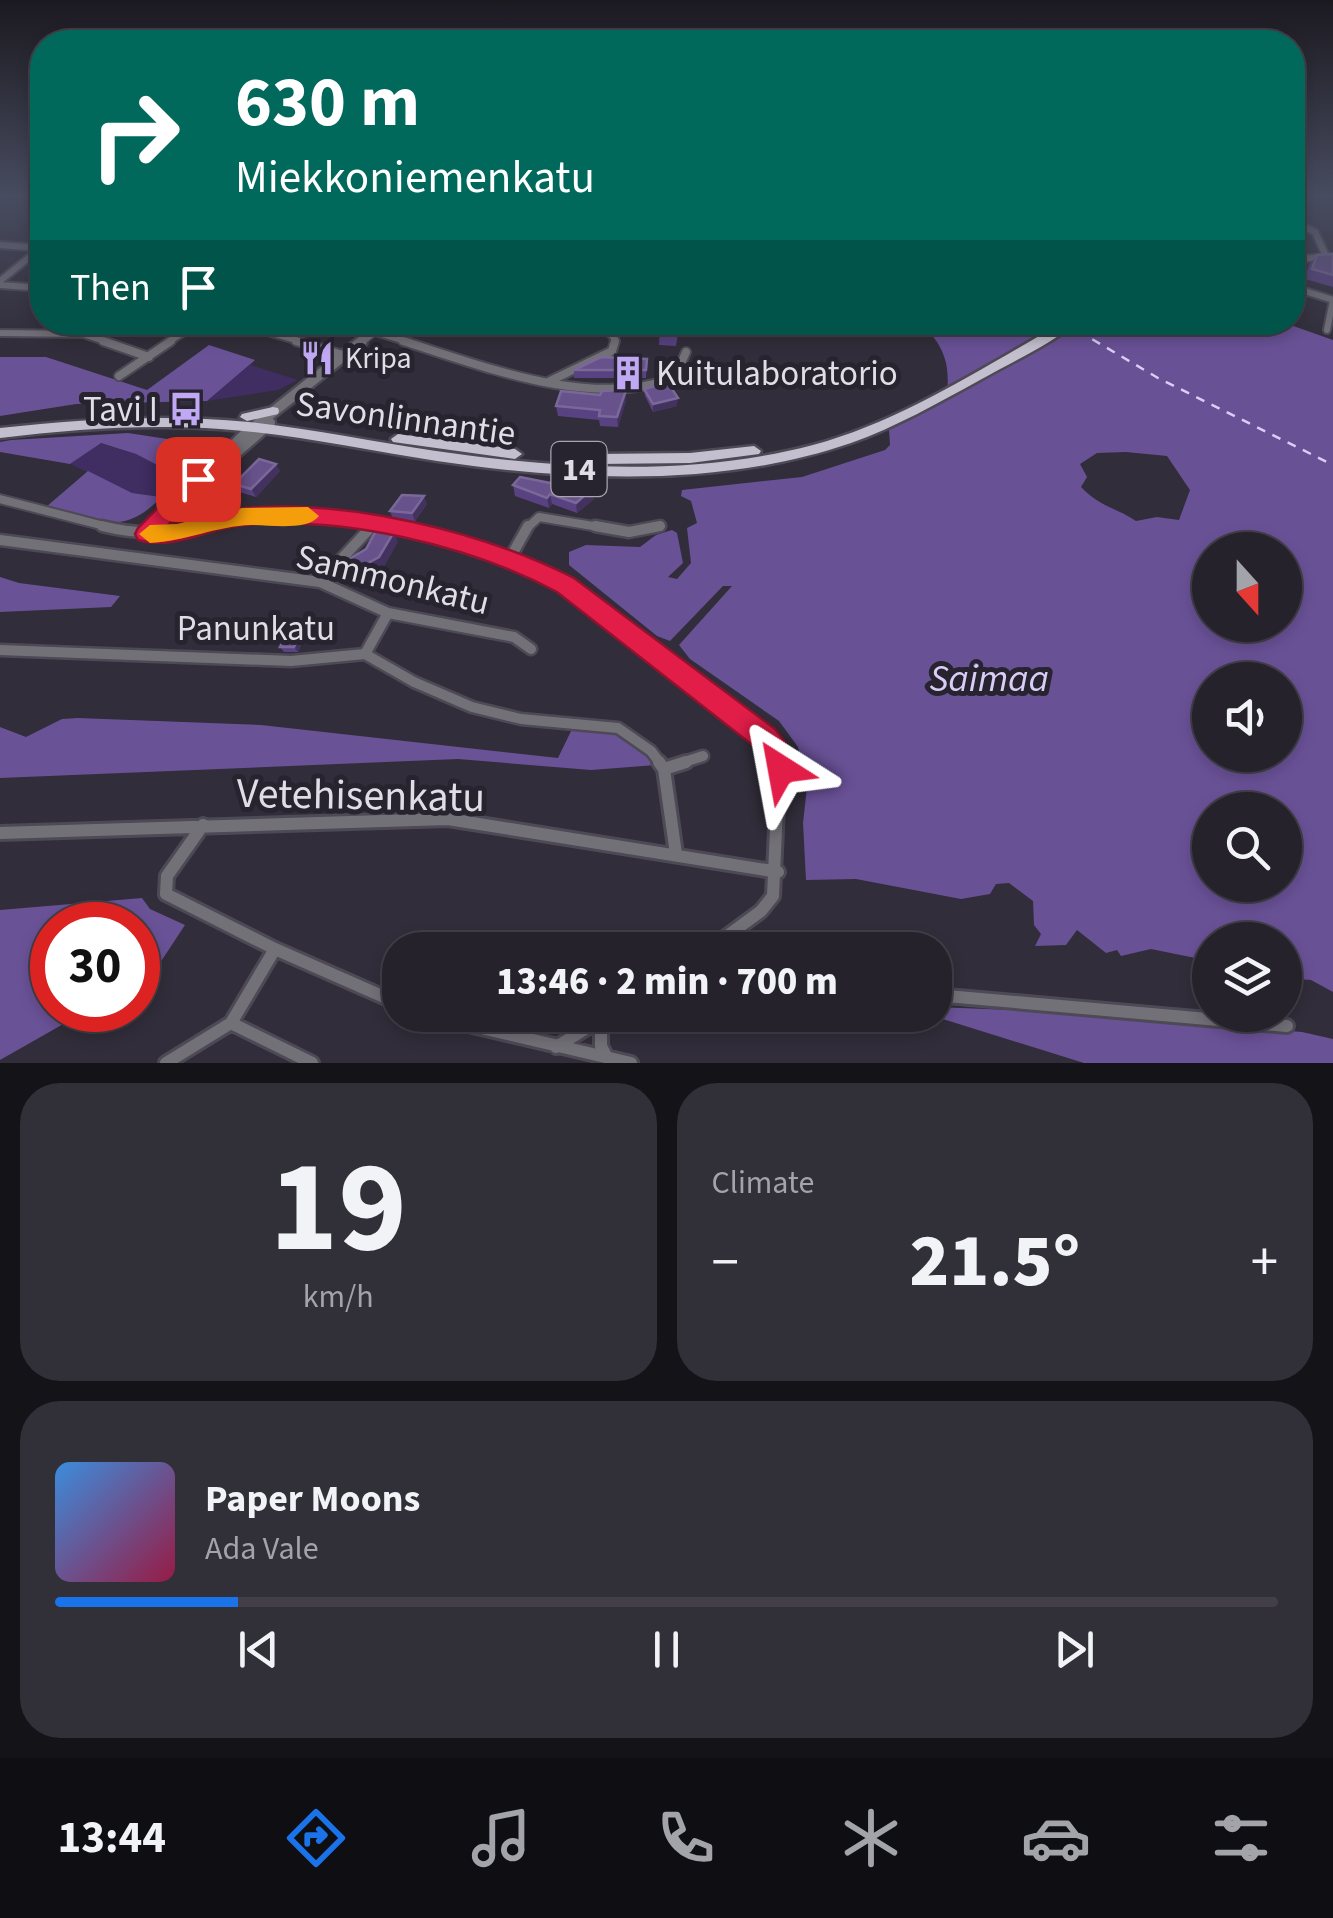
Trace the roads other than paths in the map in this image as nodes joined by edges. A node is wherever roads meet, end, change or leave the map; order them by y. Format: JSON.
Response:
{"nodes":[{"id":1,"x":1330,"y":256,"type":"edge"},
{"id":2,"x":1305,"y":257,"type":"edge"},
{"id":3,"x":30,"y":258,"type":"edge"},
{"id":4,"x":0,"y":283,"type":"edge"},
{"id":5,"x":30,"y":287,"type":"edge"},
{"id":6,"x":1305,"y":291,"type":"edge"},
{"id":7,"x":1332,"y":300,"type":"edge"},
{"id":8,"x":1326,"y":330,"type":"dead end"},
{"id":9,"x":0,"y":332,"type":"edge"},
{"id":10,"x":30,"y":333,"type":"edge"},
{"id":11,"x":85,"y":335,"type":"edge"},
{"id":12,"x":180,"y":335,"type":"edge"},
{"id":13,"x":277,"y":335,"type":"edge"},
{"id":14,"x":370,"y":335,"type":"edge"},
{"id":15,"x":384,"y":335,"type":"edge"},
{"id":16,"x":612,"y":335,"type":"edge"},
{"id":17,"x":1031,"y":335,"type":"edge"},
{"id":18,"x":1048,"y":335,"type":"edge"},
{"id":19,"x":686,"y":352,"type":"dead end"},
{"id":20,"x":148,"y":356,"type":"junction"},
{"id":21,"x":346,"y":356,"type":"junction"},
{"id":22,"x":119,"y":376,"type":"dead end"},
{"id":23,"x":548,"y":382,"type":"junction"},
{"id":24,"x":268,"y":423,"type":"junction"},
{"id":25,"x":0,"y":424,"type":"edge"},
{"id":26,"x":872,"y":424,"type":"junction"},
{"id":27,"x":0,"y":432,"type":"edge"},
{"id":28,"x":0,"y":499,"type":"edge"},
{"id":29,"x":374,"y":524,"type":"junction"},
{"id":30,"x":660,"y":526,"type":"dead end"},
{"id":31,"x":146,"y":534,"type":"junction"},
{"id":32,"x":0,"y":540,"type":"edge"},
{"id":33,"x":509,"y":560,"type":"junction"},
{"id":34,"x":320,"y":582,"type":"junction"},
{"id":35,"x":388,"y":613,"type":"junction"},
{"id":36,"x":531,"y":649,"type":"dead end"},
{"id":37,"x":0,"y":650,"type":"edge"},
{"id":38,"x":364,"y":654,"type":"junction"},
{"id":39,"x":618,"y":728,"type":"joint"},
{"id":40,"x":703,"y":756,"type":"dead end"},
{"id":41,"x":664,"y":770,"type":"junction"},
{"id":42,"x":203,"y":824,"type":"junction"},
{"id":43,"x":0,"y":833,"type":"edge"},
{"id":44,"x":676,"y":854,"type":"junction"},
{"id":45,"x":778,"y":872,"type":"junction"},
{"id":46,"x":740,"y":932,"type":"edge"},
{"id":47,"x":274,"y":949,"type":"junction"},
{"id":48,"x":382,"y":996,"type":"edge"},
{"id":49,"x":952,"y":996,"type":"edge"},
{"id":50,"x":1192,"y":1018,"type":"edge"},
{"id":51,"x":231,"y":1023,"type":"junction"},
{"id":52,"x":493,"y":1032,"type":"edge"},
{"id":53,"x":581,"y":1032,"type":"edge"},
{"id":54,"x":602,"y":1032,"type":"edge"},
{"id":55,"x":556,"y":1048,"type":"junction"},
{"id":56,"x":607,"y":1058,"type":"junction"},
{"id":57,"x":166,"y":1063,"type":"edge"},
{"id":58,"x":312,"y":1063,"type":"edge"},
{"id":59,"x":631,"y":1063,"type":"edge"}],
"edges":[{"from":1,"to":2,"type":"street"},
{"from":3,"to":4,"type":"street"},
{"from":4,"to":5,"type":"street"},
{"from":6,"to":7,"type":"street"},
{"from":7,"to":8,"type":"street"},
{"from":9,"to":10,"type":"street"},
{"from":11,"to":20,"type":"street"},
{"from":12,"to":20,"type":"street"},
{"from":13,"to":21,"type":"street"},
{"from":14,"to":21,"type":"street"},
{"from":15,"to":23,"type":"street"},
{"from":16,"to":23,"type":"street"},
{"from":17,"to":26,"type":"highway","name":"Savonlinnantie","number":"14"},
{"from":18,"to":26,"type":"highway","name":"Savonlinnantie","number":"14"},
{"from":19,"to":23,"type":"street"},
{"from":20,"to":22,"type":"street"},
{"from":21,"to":24,"type":"street"},
{"from":24,"to":25,"type":"highway","name":"Savonlinnantie","number":"14"},
{"from":24,"to":26,"type":"highway","name":"Savonlinnantie","number":"14"},
{"from":24,"to":27,"type":"highway","name":"Savonlinnantie","number":"14"},
{"from":24,"to":31,"type":"street"},
{"from":28,"to":31,"type":"street"},
{"from":29,"to":31,"type":"street"},
{"from":29,"to":33,"type":"street"},
{"from":29,"to":34,"type":"street"},
{"from":30,"to":33,"type":"street"},
{"from":32,"to":34,"type":"street","name":"Sammonkatu"},
{"from":33,"to":45,"type":"street"},
{"from":34,"to":35,"type":"street","name":"Sammonkatu"},
{"from":35,"to":36,"type":"street","name":"Sammonkatu"},
{"from":35,"to":38,"type":"street"},
{"from":37,"to":38,"type":"street","name":"Panunkatu"},
{"from":38,"to":39,"type":"street","name":"Panunkatu"},
{"from":39,"to":41,"type":"street"},
{"from":40,"to":41,"type":"street"},
{"from":41,"to":44,"type":"street"},
{"from":42,"to":43,"type":"street","name":"Vetehisenkatu"},
{"from":42,"to":44,"type":"street","name":"Vetehisenkatu"},
{"from":42,"to":47,"type":"street"},
{"from":44,"to":45,"type":"street","name":"Vetehisenkatu"},
{"from":45,"to":46,"type":"street"},
{"from":47,"to":48,"type":"street"},
{"from":47,"to":51,"type":"street"},
{"from":49,"to":50,"type":"street"},
{"from":51,"to":57,"type":"street"},
{"from":51,"to":58,"type":"street"},
{"from":52,"to":55,"type":"street"},
{"from":53,"to":55,"type":"street"},
{"from":54,"to":56,"type":"street"},
{"from":55,"to":56,"type":"street"},
{"from":56,"to":59,"type":"street"}]}
